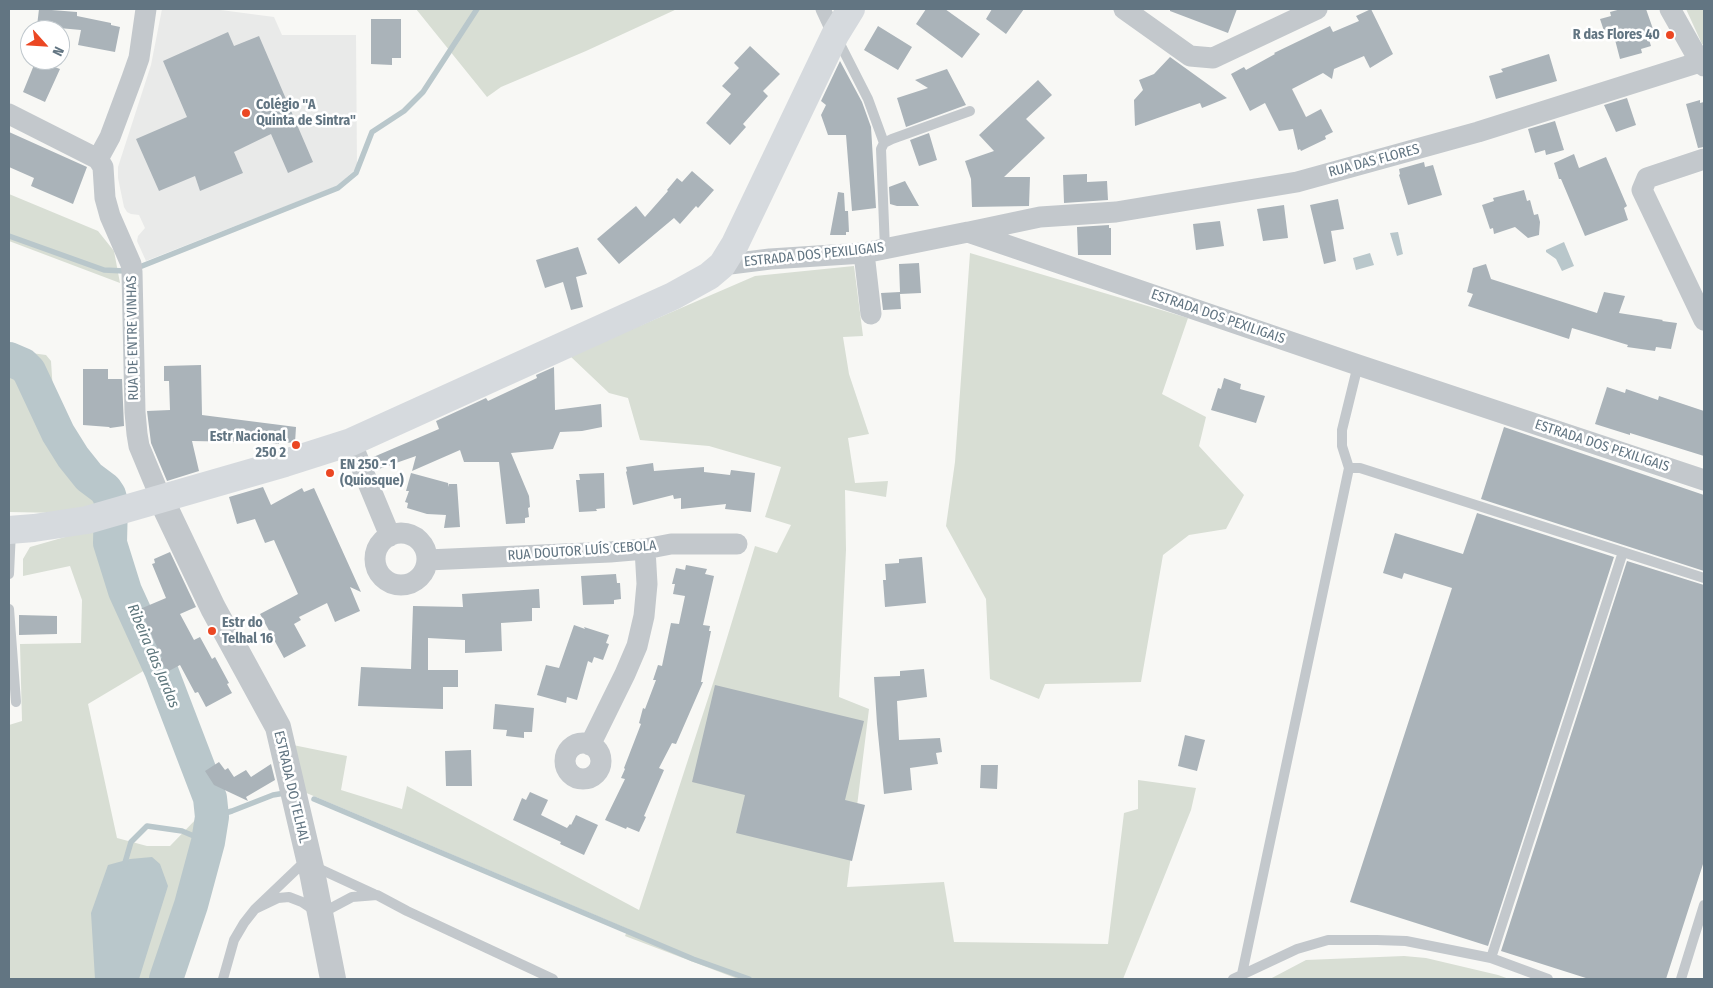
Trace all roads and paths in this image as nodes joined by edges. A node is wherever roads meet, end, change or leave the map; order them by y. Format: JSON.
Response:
{"nodes":[{"id":1,"x":146,"y":9,"type":"edge"},
{"id":2,"x":823,"y":9,"type":"edge"},
{"id":3,"x":851,"y":9,"type":"edge"},
{"id":4,"x":1124,"y":9,"type":"edge"},
{"id":5,"x":1317,"y":9,"type":"edge"},
{"id":6,"x":1670,"y":9,"type":"edge"},
{"id":7,"x":835,"y":35,"type":"junction"},
{"id":8,"x":1702,"y":64,"type":"edge"},
{"id":9,"x":970,"y":111,"type":"dead end"},
{"id":10,"x":9,"y":114,"type":"edge"},
{"id":11,"x":884,"y":143,"type":"junction"},
{"id":12,"x":98,"y":159,"type":"junction"},
{"id":13,"x":1704,"y":159,"type":"edge"},
{"id":14,"x":968,"y":232,"type":"junction"},
{"id":15,"x":885,"y":248,"type":"junction"},
{"id":16,"x":864,"y":253,"type":"junction"},
{"id":17,"x":722,"y":265,"type":"junction"},
{"id":18,"x":871,"y":314,"type":"dead end"},
{"id":19,"x":1704,"y":320,"type":"edge"},
{"id":20,"x":1358,"y":365,"type":"junction"},
{"id":21,"x":351,"y":442,"type":"junction"},
{"id":22,"x":1349,"y":468,"type":"junction"},
{"id":23,"x":1704,"y":480,"type":"edge"},
{"id":24,"x":150,"y":502,"type":"junction"},
{"id":25,"x":10,"y":530,"type":"edge"},
{"id":26,"x":390,"y":536,"type":"junction"},
{"id":27,"x":736,"y":544,"type":"dead end"},
{"id":28,"x":645,"y":549,"type":"junction"},
{"id":29,"x":1623,"y":552,"type":"junction"},
{"id":30,"x":427,"y":560,"type":"junction"},
{"id":31,"x":9,"y":574,"type":"edge"},
{"id":32,"x":1704,"y":578,"type":"edge"},
{"id":33,"x":9,"y":610,"type":"edge"},
{"id":34,"x":16,"y":702,"type":"dead end"},
{"id":35,"x":590,"y":745,"type":"dead end"},
{"id":36,"x":309,"y":864,"type":"junction"},
{"id":37,"x":377,"y":895,"type":"junction"},
{"id":38,"x":1704,"y":905,"type":"edge"},
{"id":39,"x":255,"y":909,"type":"junction"},
{"id":40,"x":320,"y":914,"type":"junction"},
{"id":41,"x":1491,"y":958,"type":"junction"},
{"id":42,"x":1238,"y":977,"type":"edge"},
{"id":43,"x":223,"y":979,"type":"edge"},
{"id":44,"x":333,"y":979,"type":"edge"},
{"id":45,"x":553,"y":979,"type":"edge"},
{"id":46,"x":1548,"y":979,"type":"edge"},
{"id":47,"x":1681,"y":979,"type":"edge"}],
"edges":[{"from":1,"to":12,"type":"street"},
{"from":2,"to":7,"type":"street"},
{"from":3,"to":7,"type":"main road"},
{"from":4,"to":5,"type":"street"},
{"from":6,"to":8,"type":"street"},
{"from":7,"to":11,"type":"lane"},
{"from":7,"to":17,"type":"main road"},
{"from":8,"to":14,"type":"street","name":"RUA DAS FLORES"},
{"from":9,"to":11,"type":"lane"},
{"from":10,"to":12,"type":"street"},
{"from":11,"to":15,"type":"lane"},
{"from":12,"to":24,"type":"street","name":"RUA DE ENTRE VINHAS"},
{"from":13,"to":19,"type":"street"},
{"from":14,"to":15,"type":"street","name":"ESTRADA DOS PEXILIGAIS"},
{"from":14,"to":20,"type":"street","name":"ESTRADA DOS PEXILIGAIS"},
{"from":15,"to":16,"type":"street","name":"ESTRADA DOS PEXILIGAIS"},
{"from":16,"to":17,"type":"street","name":"ESTRADA DOS PEXILIGAIS"},
{"from":16,"to":18,"type":"street"},
{"from":17,"to":21,"type":"main road"},
{"from":20,"to":22,"type":"lane"},
{"from":20,"to":23,"type":"street","name":"ESTRADA DOS PEXILIGAIS"},
{"from":21,"to":24,"type":"main road"},
{"from":21,"to":26,"type":"street"},
{"from":22,"to":29,"type":"lane"},
{"from":22,"to":42,"type":"lane"},
{"from":24,"to":25,"type":"main road"},
{"from":24,"to":36,"type":"street","name":"ESTRADA DO TELHAL"},
{"from":25,"to":31,"type":"lane"},
{"from":26,"to":30,"type":"street"},
{"from":26,"to":30,"type":"street"},
{"from":27,"to":28,"type":"street","name":"RUA DOUTOR LUÍS CEBOLA"},
{"from":28,"to":30,"type":"street","name":"RUA DOUTOR LUÍS CEBOLA"},
{"from":28,"to":35,"type":"street"},
{"from":29,"to":32,"type":"lane"},
{"from":29,"to":41,"type":"lane"},
{"from":33,"to":34,"type":"lane"},
{"from":36,"to":37,"type":"lane"},
{"from":36,"to":39,"type":"lane"},
{"from":36,"to":40,"type":"street","name":"ESTRADA DO TELHAL"},
{"from":37,"to":40,"type":"lane"},
{"from":37,"to":45,"type":"lane"},
{"from":38,"to":47,"type":"lane"},
{"from":39,"to":40,"type":"lane"},
{"from":39,"to":43,"type":"lane"},
{"from":40,"to":44,"type":"street","name":"ESTRADA DO TELHAL"},
{"from":41,"to":42,"type":"lane"},
{"from":41,"to":46,"type":"lane"}]}
